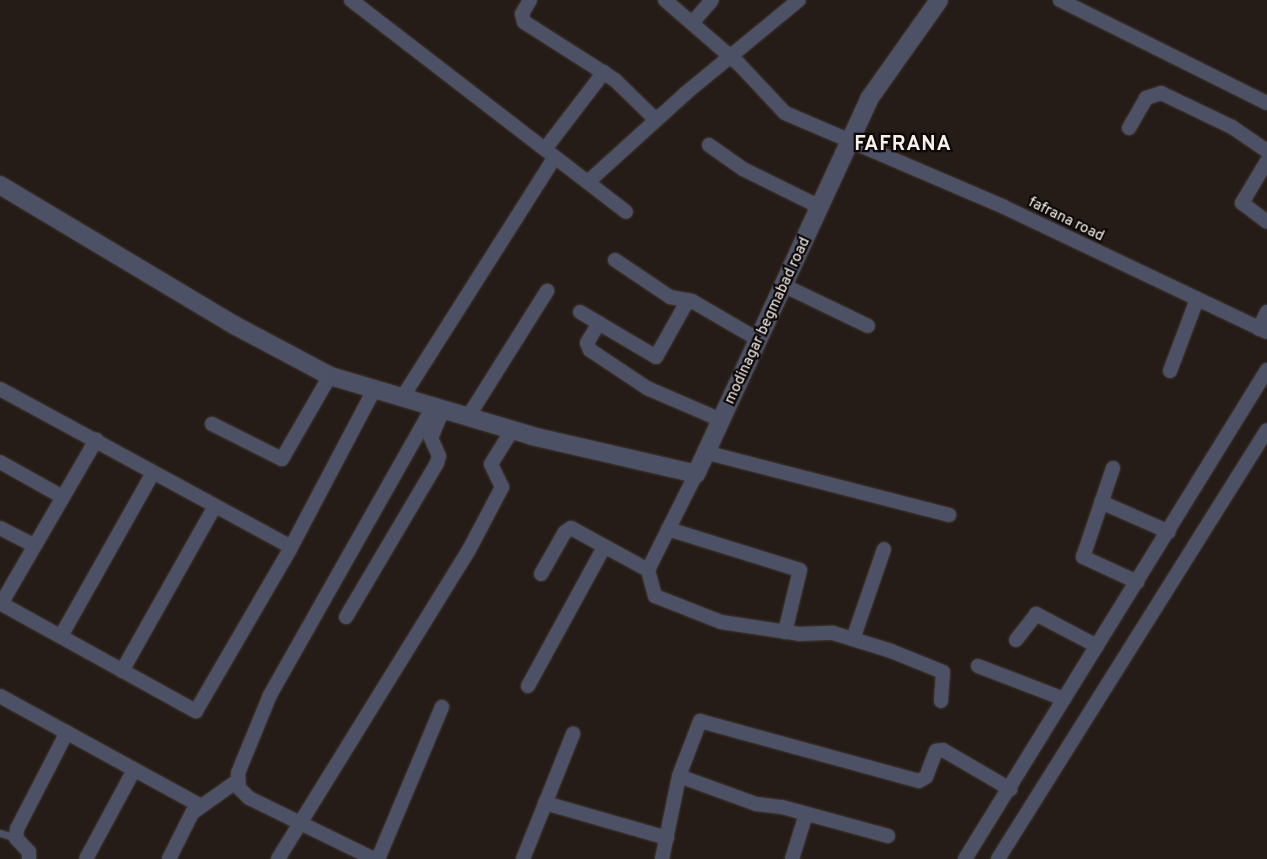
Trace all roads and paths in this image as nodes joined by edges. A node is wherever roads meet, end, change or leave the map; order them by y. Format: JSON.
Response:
{"nodes":[{"id":1,"x":351,"y":0,"type":"edge"},
{"id":2,"x":530,"y":0,"type":"edge"},
{"id":3,"x":665,"y":0,"type":"edge"},
{"id":4,"x":712,"y":0,"type":"edge"},
{"id":5,"x":799,"y":0,"type":"edge"},
{"id":6,"x":939,"y":0,"type":"edge"},
{"id":7,"x":1060,"y":0,"type":"edge"},
{"id":8,"x":692,"y":23,"type":"junction"},
{"id":9,"x":730,"y":55,"type":"junction"},
{"id":10,"x":604,"y":72,"type":"junction"},
{"id":11,"x":1267,"y":103,"type":"edge"},
{"id":12,"x":656,"y":120,"type":"junction"},
{"id":13,"x":1129,"y":128,"type":"dead end"},
{"id":14,"x":850,"y":139,"type":"junction"},
{"id":15,"x":709,"y":145,"type":"dead end"},
{"id":16,"x":1267,"y":150,"type":"edge"},
{"id":17,"x":550,"y":153,"type":"junction"},
{"id":18,"x":1267,"y":161,"type":"edge"},
{"id":19,"x":589,"y":181,"type":"junction"},
{"id":20,"x":0,"y":185,"type":"edge"},
{"id":21,"x":820,"y":207,"type":"junction"},
{"id":22,"x":626,"y":212,"type":"dead end"},
{"id":23,"x":1267,"y":222,"type":"edge"},
{"id":24,"x":615,"y":260,"type":"dead end"},
{"id":25,"x":785,"y":286,"type":"junction"},
{"id":26,"x":547,"y":291,"type":"dead end"},
{"id":27,"x":1197,"y":299,"type":"junction"},
{"id":28,"x":688,"y":300,"type":"junction"},
{"id":29,"x":580,"y":312,"type":"dead end"},
{"id":30,"x":1267,"y":312,"type":"edge"},
{"id":31,"x":599,"y":323,"type":"junction"},
{"id":32,"x":868,"y":326,"type":"dead end"},
{"id":33,"x":1263,"y":330,"type":"edge"},
{"id":34,"x":759,"y":340,"type":"junction"},
{"id":35,"x":1267,"y":370,"type":"edge"},
{"id":36,"x":1170,"y":371,"type":"dead end"},
{"id":37,"x":330,"y":376,"type":"junction"},
{"id":38,"x":0,"y":390,"type":"edge"},
{"id":39,"x":374,"y":390,"type":"junction"},
{"id":40,"x":402,"y":398,"type":"junction"},
{"id":41,"x":438,"y":409,"type":"junction"},
{"id":42,"x":468,"y":417,"type":"junction"},
{"id":43,"x":721,"y":420,"type":"junction"},
{"id":44,"x":212,"y":424,"type":"dead end"},
{"id":45,"x":506,"y":428,"type":"junction"},
{"id":46,"x":1267,"y":430,"type":"edge"},
{"id":47,"x":96,"y":440,"type":"junction"},
{"id":48,"x":708,"y":454,"type":"junction"},
{"id":49,"x":0,"y":462,"type":"edge"},
{"id":50,"x":1113,"y":468,"type":"dead end"},
{"id":51,"x":153,"y":472,"type":"junction"},
{"id":52,"x":696,"y":474,"type":"junction"},
{"id":53,"x":63,"y":497,"type":"junction"},
{"id":54,"x":1101,"y":502,"type":"junction"},
{"id":55,"x":215,"y":506,"type":"junction"},
{"id":56,"x":949,"y":515,"type":"dead end"},
{"id":57,"x":0,"y":528,"type":"edge"},
{"id":58,"x":668,"y":529,"type":"junction"},
{"id":59,"x":1169,"y":532,"type":"junction"},
{"id":60,"x":35,"y":546,"type":"junction"},
{"id":61,"x":291,"y":547,"type":"junction"},
{"id":62,"x":604,"y":547,"type":"junction"},
{"id":63,"x":884,"y":549,"type":"dead end"},
{"id":64,"x":648,"y":570,"type":"junction"},
{"id":65,"x":541,"y":574,"type":"dead end"},
{"id":66,"x":1138,"y":582,"type":"junction"},
{"id":67,"x":1,"y":604,"type":"edge"},
{"id":68,"x":346,"y":617,"type":"dead end"},
{"id":69,"x":785,"y":632,"type":"junction"},
{"id":70,"x":61,"y":636,"type":"junction"},
{"id":71,"x":853,"y":638,"type":"junction"},
{"id":72,"x":1016,"y":640,"type":"dead end"},
{"id":73,"x":1097,"y":646,"type":"junction"},
{"id":74,"x":978,"y":666,"type":"dead end"},
{"id":75,"x":122,"y":671,"type":"junction"},
{"id":76,"x":528,"y":686,"type":"dead end"},
{"id":77,"x":0,"y":696,"type":"edge"},
{"id":78,"x":1064,"y":699,"type":"junction"},
{"id":79,"x":941,"y":701,"type":"dead end"},
{"id":80,"x":442,"y":707,"type":"dead end"},
{"id":81,"x":67,"y":732,"type":"junction"},
{"id":82,"x":573,"y":734,"type":"dead end"},
{"id":83,"x":134,"y":770,"type":"junction"},
{"id":84,"x":679,"y":776,"type":"junction"},
{"id":85,"x":237,"y":781,"type":"junction"},
{"id":86,"x":1010,"y":789,"type":"junction"},
{"id":87,"x":545,"y":803,"type":"junction"},
{"id":88,"x":199,"y":805,"type":"junction"},
{"id":89,"x":806,"y":814,"type":"junction"},
{"id":90,"x":298,"y":824,"type":"junction"},
{"id":91,"x":0,"y":833,"type":"edge"},
{"id":92,"x":888,"y":836,"type":"dead end"},
{"id":93,"x":16,"y":838,"type":"junction"},
{"id":94,"x":667,"y":838,"type":"junction"},
{"id":95,"x":30,"y":859,"type":"edge"},
{"id":96,"x":86,"y":859,"type":"edge"},
{"id":97,"x":169,"y":859,"type":"edge"},
{"id":98,"x":278,"y":859,"type":"edge"},
{"id":99,"x":374,"y":859,"type":"edge"},
{"id":100,"x":378,"y":859,"type":"edge"},
{"id":101,"x":523,"y":859,"type":"edge"},
{"id":102,"x":662,"y":859,"type":"edge"},
{"id":103,"x":792,"y":859,"type":"edge"},
{"id":104,"x":965,"y":859,"type":"edge"},
{"id":105,"x":998,"y":859,"type":"edge"}],
"edges":[{"from":1,"to":17,"type":"street"},
{"from":2,"to":10,"type":"street"},
{"from":3,"to":8,"type":"street","name":"fafrana road"},
{"from":4,"to":8,"type":"street"},
{"from":5,"to":9,"type":"street"},
{"from":6,"to":14,"type":"street","name":"modinagar begmabad road"},
{"from":7,"to":11,"type":"street"},
{"from":8,"to":9,"type":"street","name":"fafrana road"},
{"from":9,"to":12,"type":"street"},
{"from":9,"to":14,"type":"street","name":"fafrana road"},
{"from":10,"to":12,"type":"street"},
{"from":10,"to":17,"type":"street"},
{"from":12,"to":19,"type":"street"},
{"from":13,"to":16,"type":"street"},
{"from":14,"to":21,"type":"street","name":"modinagar begmabad road"},
{"from":14,"to":27,"type":"street","name":"fafrana road"},
{"from":15,"to":21,"type":"street"},
{"from":17,"to":19,"type":"street"},
{"from":17,"to":40,"type":"street"},
{"from":18,"to":23,"type":"street"},
{"from":19,"to":22,"type":"street"},
{"from":20,"to":37,"type":"street"},
{"from":21,"to":25,"type":"street","name":"modinagar begmabad road"},
{"from":24,"to":28,"type":"street"},
{"from":25,"to":32,"type":"street"},
{"from":25,"to":34,"type":"street","name":"modinagar begmabad road"},
{"from":26,"to":42,"type":"street"},
{"from":27,"to":33,"type":"street","name":"fafrana road"},
{"from":27,"to":36,"type":"street"},
{"from":28,"to":31,"type":"street"},
{"from":28,"to":34,"type":"street"},
{"from":29,"to":31,"type":"street"},
{"from":30,"to":33,"type":"street"},
{"from":31,"to":43,"type":"street"},
{"from":34,"to":43,"type":"street","name":"modinagar begmabad road"},
{"from":35,"to":59,"type":"street"},
{"from":37,"to":39,"type":"street"},
{"from":37,"to":44,"type":"street"},
{"from":38,"to":47,"type":"street"},
{"from":39,"to":40,"type":"street"},
{"from":39,"to":61,"type":"street"},
{"from":40,"to":41,"type":"street"},
{"from":41,"to":42,"type":"street"},
{"from":41,"to":68,"type":"street"},
{"from":41,"to":85,"type":"street"},
{"from":42,"to":45,"type":"street"},
{"from":43,"to":48,"type":"street","name":"modinagar begmabad road"},
{"from":45,"to":52,"type":"street"},
{"from":45,"to":90,"type":"street"},
{"from":46,"to":105,"type":"street"},
{"from":47,"to":51,"type":"street"},
{"from":47,"to":53,"type":"street"},
{"from":48,"to":52,"type":"street","name":"modinagar begmabad road"},
{"from":48,"to":56,"type":"street"},
{"from":49,"to":53,"type":"street"},
{"from":50,"to":54,"type":"street"},
{"from":51,"to":55,"type":"street"},
{"from":51,"to":70,"type":"street"},
{"from":52,"to":58,"type":"street"},
{"from":53,"to":60,"type":"street"},
{"from":54,"to":59,"type":"street"},
{"from":54,"to":66,"type":"street"},
{"from":55,"to":61,"type":"street"},
{"from":55,"to":75,"type":"street"},
{"from":57,"to":60,"type":"street"},
{"from":58,"to":64,"type":"street"},
{"from":58,"to":69,"type":"street"},
{"from":59,"to":66,"type":"street"},
{"from":60,"to":67,"type":"street"},
{"from":61,"to":75,"type":"street"},
{"from":62,"to":64,"type":"street"},
{"from":62,"to":65,"type":"street"},
{"from":62,"to":76,"type":"street"},
{"from":63,"to":71,"type":"street"},
{"from":64,"to":69,"type":"street"},
{"from":66,"to":73,"type":"street"},
{"from":67,"to":70,"type":"street"},
{"from":69,"to":71,"type":"street"},
{"from":70,"to":75,"type":"street"},
{"from":71,"to":79,"type":"street"},
{"from":72,"to":73,"type":"street"},
{"from":73,"to":78,"type":"street"},
{"from":74,"to":78,"type":"street"},
{"from":77,"to":81,"type":"street"},
{"from":78,"to":86,"type":"street"},
{"from":80,"to":100,"type":"street"},
{"from":81,"to":83,"type":"street"},
{"from":81,"to":93,"type":"street"},
{"from":82,"to":87,"type":"street"},
{"from":83,"to":88,"type":"street"},
{"from":83,"to":96,"type":"street"},
{"from":84,"to":86,"type":"street"},
{"from":84,"to":89,"type":"street"},
{"from":84,"to":94,"type":"street"},
{"from":85,"to":88,"type":"street"},
{"from":85,"to":90,"type":"street"},
{"from":86,"to":104,"type":"street"},
{"from":87,"to":94,"type":"street"},
{"from":87,"to":101,"type":"street"},
{"from":88,"to":97,"type":"street"},
{"from":89,"to":92,"type":"street"},
{"from":89,"to":103,"type":"street"},
{"from":90,"to":98,"type":"street"},
{"from":90,"to":99,"type":"street"},
{"from":91,"to":93,"type":"lane"},
{"from":93,"to":95,"type":"street"},
{"from":94,"to":102,"type":"street"}]}
